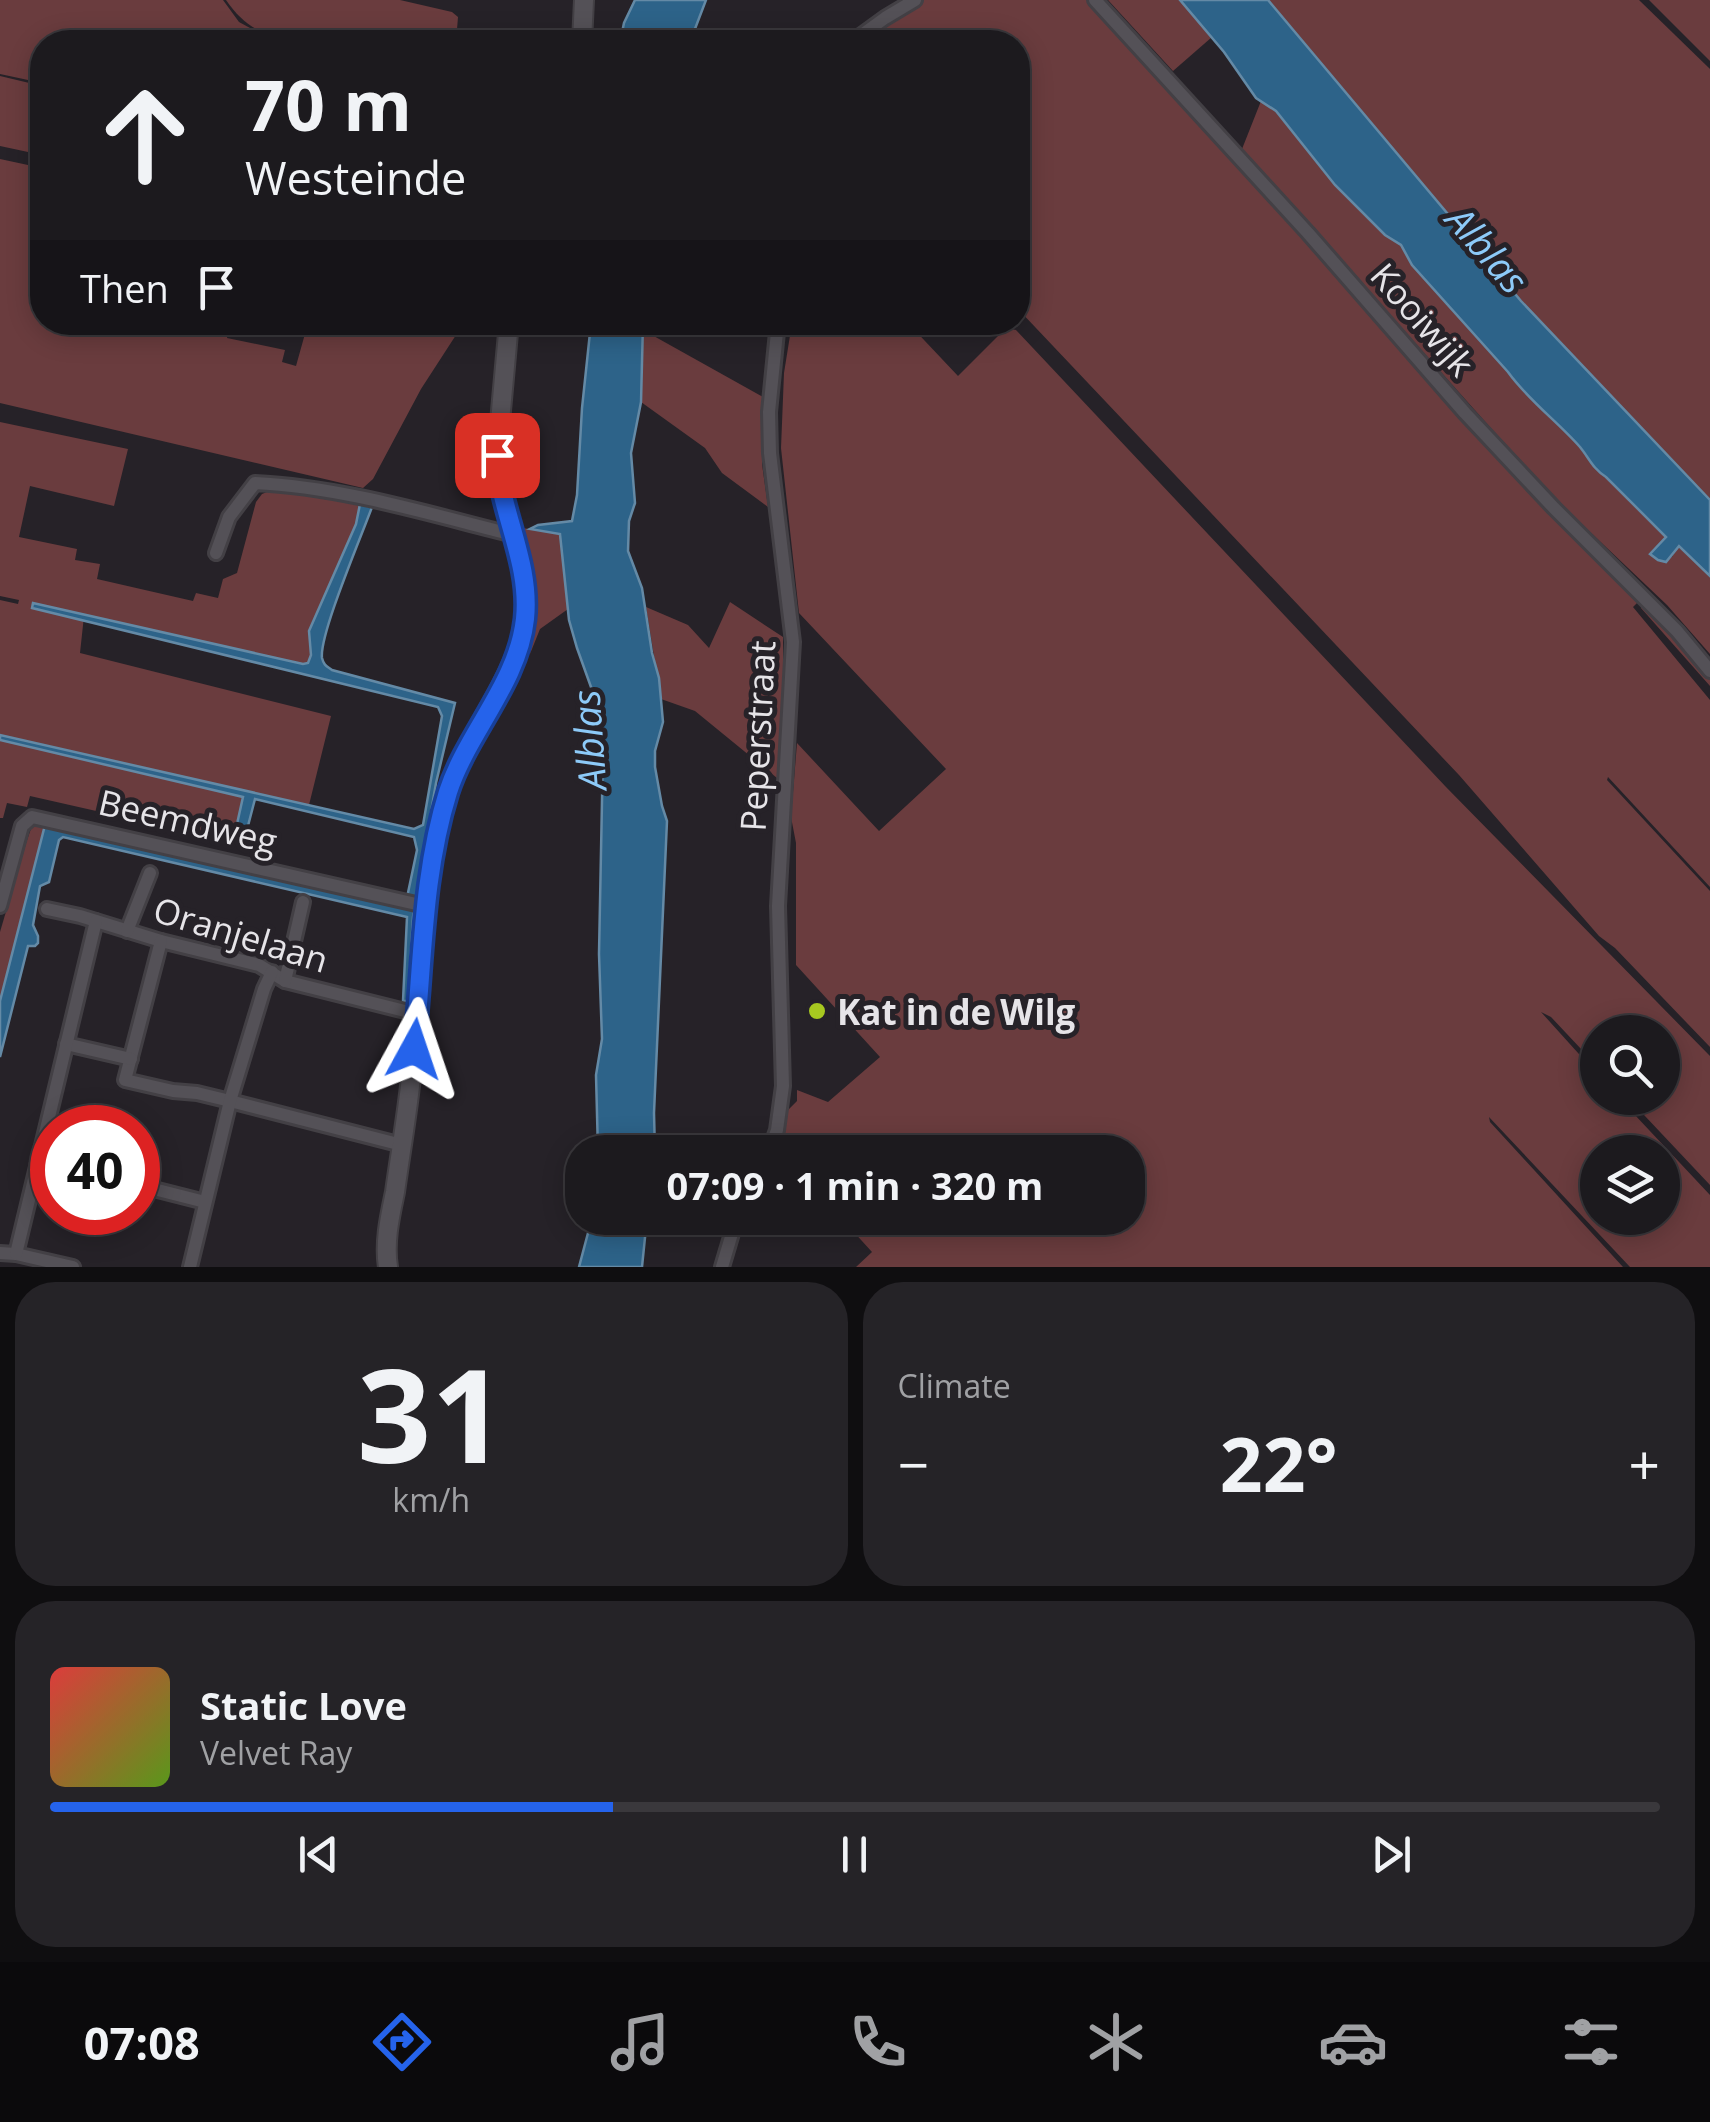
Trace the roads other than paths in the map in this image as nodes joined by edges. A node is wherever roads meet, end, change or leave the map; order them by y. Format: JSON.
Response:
{"nodes":[{"id":1,"x":584,"y":0,"type":"edge"},
{"id":2,"x":915,"y":0,"type":"edge"},
{"id":3,"x":1096,"y":0,"type":"edge"},
{"id":4,"x":583,"y":30,"type":"edge"},
{"id":5,"x":868,"y":30,"type":"edge"},
{"id":6,"x":507,"y":335,"type":"edge"},
{"id":7,"x":777,"y":335,"type":"edge"},
{"id":8,"x":514,"y":535,"type":"junction"},
{"id":9,"x":216,"y":553,"type":"dead end"},
{"id":10,"x":1710,"y":671,"type":"edge"},
{"id":11,"x":150,"y":873,"type":"dead end"},
{"id":12,"x":304,"y":902,"type":"dead end"},
{"id":13,"x":0,"y":906,"type":"edge"},
{"id":14,"x":425,"y":906,"type":"junction"},
{"id":15,"x":48,"y":908,"type":"dead end"},
{"id":16,"x":96,"y":921,"type":"junction"},
{"id":17,"x":127,"y":931,"type":"junction"},
{"id":18,"x":161,"y":941,"type":"junction"},
{"id":19,"x":272,"y":972,"type":"junction"},
{"id":20,"x":285,"y":981,"type":"junction"},
{"id":21,"x":418,"y":1014,"type":"junction"},
{"id":22,"x":66,"y":1044,"type":"junction"},
{"id":23,"x":130,"y":1059,"type":"junction"},
{"id":24,"x":230,"y":1101,"type":"junction"},
{"id":25,"x":55,"y":1105,"type":"edge"},
{"id":26,"x":775,"y":1135,"type":"edge"},
{"id":27,"x":402,"y":1145,"type":"junction"},
{"id":28,"x":160,"y":1191,"type":"edge"},
{"id":29,"x":205,"y":1202,"type":"junction"},
{"id":30,"x":30,"y":1210,"type":"edge"},
{"id":31,"x":731,"y":1235,"type":"edge"},
{"id":32,"x":0,"y":1253,"type":"edge"},
{"id":33,"x":16,"y":1254,"type":"junction"},
{"id":34,"x":73,"y":1267,"type":"edge"},
{"id":35,"x":190,"y":1267,"type":"edge"},
{"id":36,"x":388,"y":1267,"type":"edge"},
{"id":37,"x":722,"y":1267,"type":"edge"}],
"edges":[{"from":1,"to":4,"type":"street"},
{"from":2,"to":5,"type":"street"},
{"from":3,"to":10,"type":"street","name":"Kooiwijk"},
{"from":6,"to":8,"type":"street"},
{"from":7,"to":26,"type":"street","name":"Peperstraat"},
{"from":8,"to":9,"type":"street"},
{"from":8,"to":14,"type":"street"},
{"from":11,"to":17,"type":"street"},
{"from":12,"to":20,"type":"street"},
{"from":13,"to":14,"type":"street","name":"Beemdweg"},
{"from":14,"to":21,"type":"street"},
{"from":15,"to":16,"type":"street","name":"Oranjelaan"},
{"from":16,"to":17,"type":"street","name":"Oranjelaan"},
{"from":16,"to":22,"type":"street"},
{"from":17,"to":18,"type":"street","name":"Oranjelaan"},
{"from":18,"to":19,"type":"street","name":"Oranjelaan"},
{"from":18,"to":23,"type":"street"},
{"from":19,"to":20,"type":"street","name":"Oranjelaan"},
{"from":19,"to":24,"type":"street"},
{"from":20,"to":21,"type":"street","name":"Oranjelaan"},
{"from":21,"to":27,"type":"street"},
{"from":22,"to":23,"type":"street"},
{"from":22,"to":25,"type":"street"},
{"from":23,"to":24,"type":"street"},
{"from":24,"to":27,"type":"street"},
{"from":24,"to":29,"type":"street"},
{"from":27,"to":36,"type":"street"},
{"from":28,"to":29,"type":"street"},
{"from":29,"to":35,"type":"street"},
{"from":30,"to":33,"type":"street"},
{"from":31,"to":37,"type":"street"},
{"from":32,"to":33,"type":"street"},
{"from":33,"to":34,"type":"street"}]}
